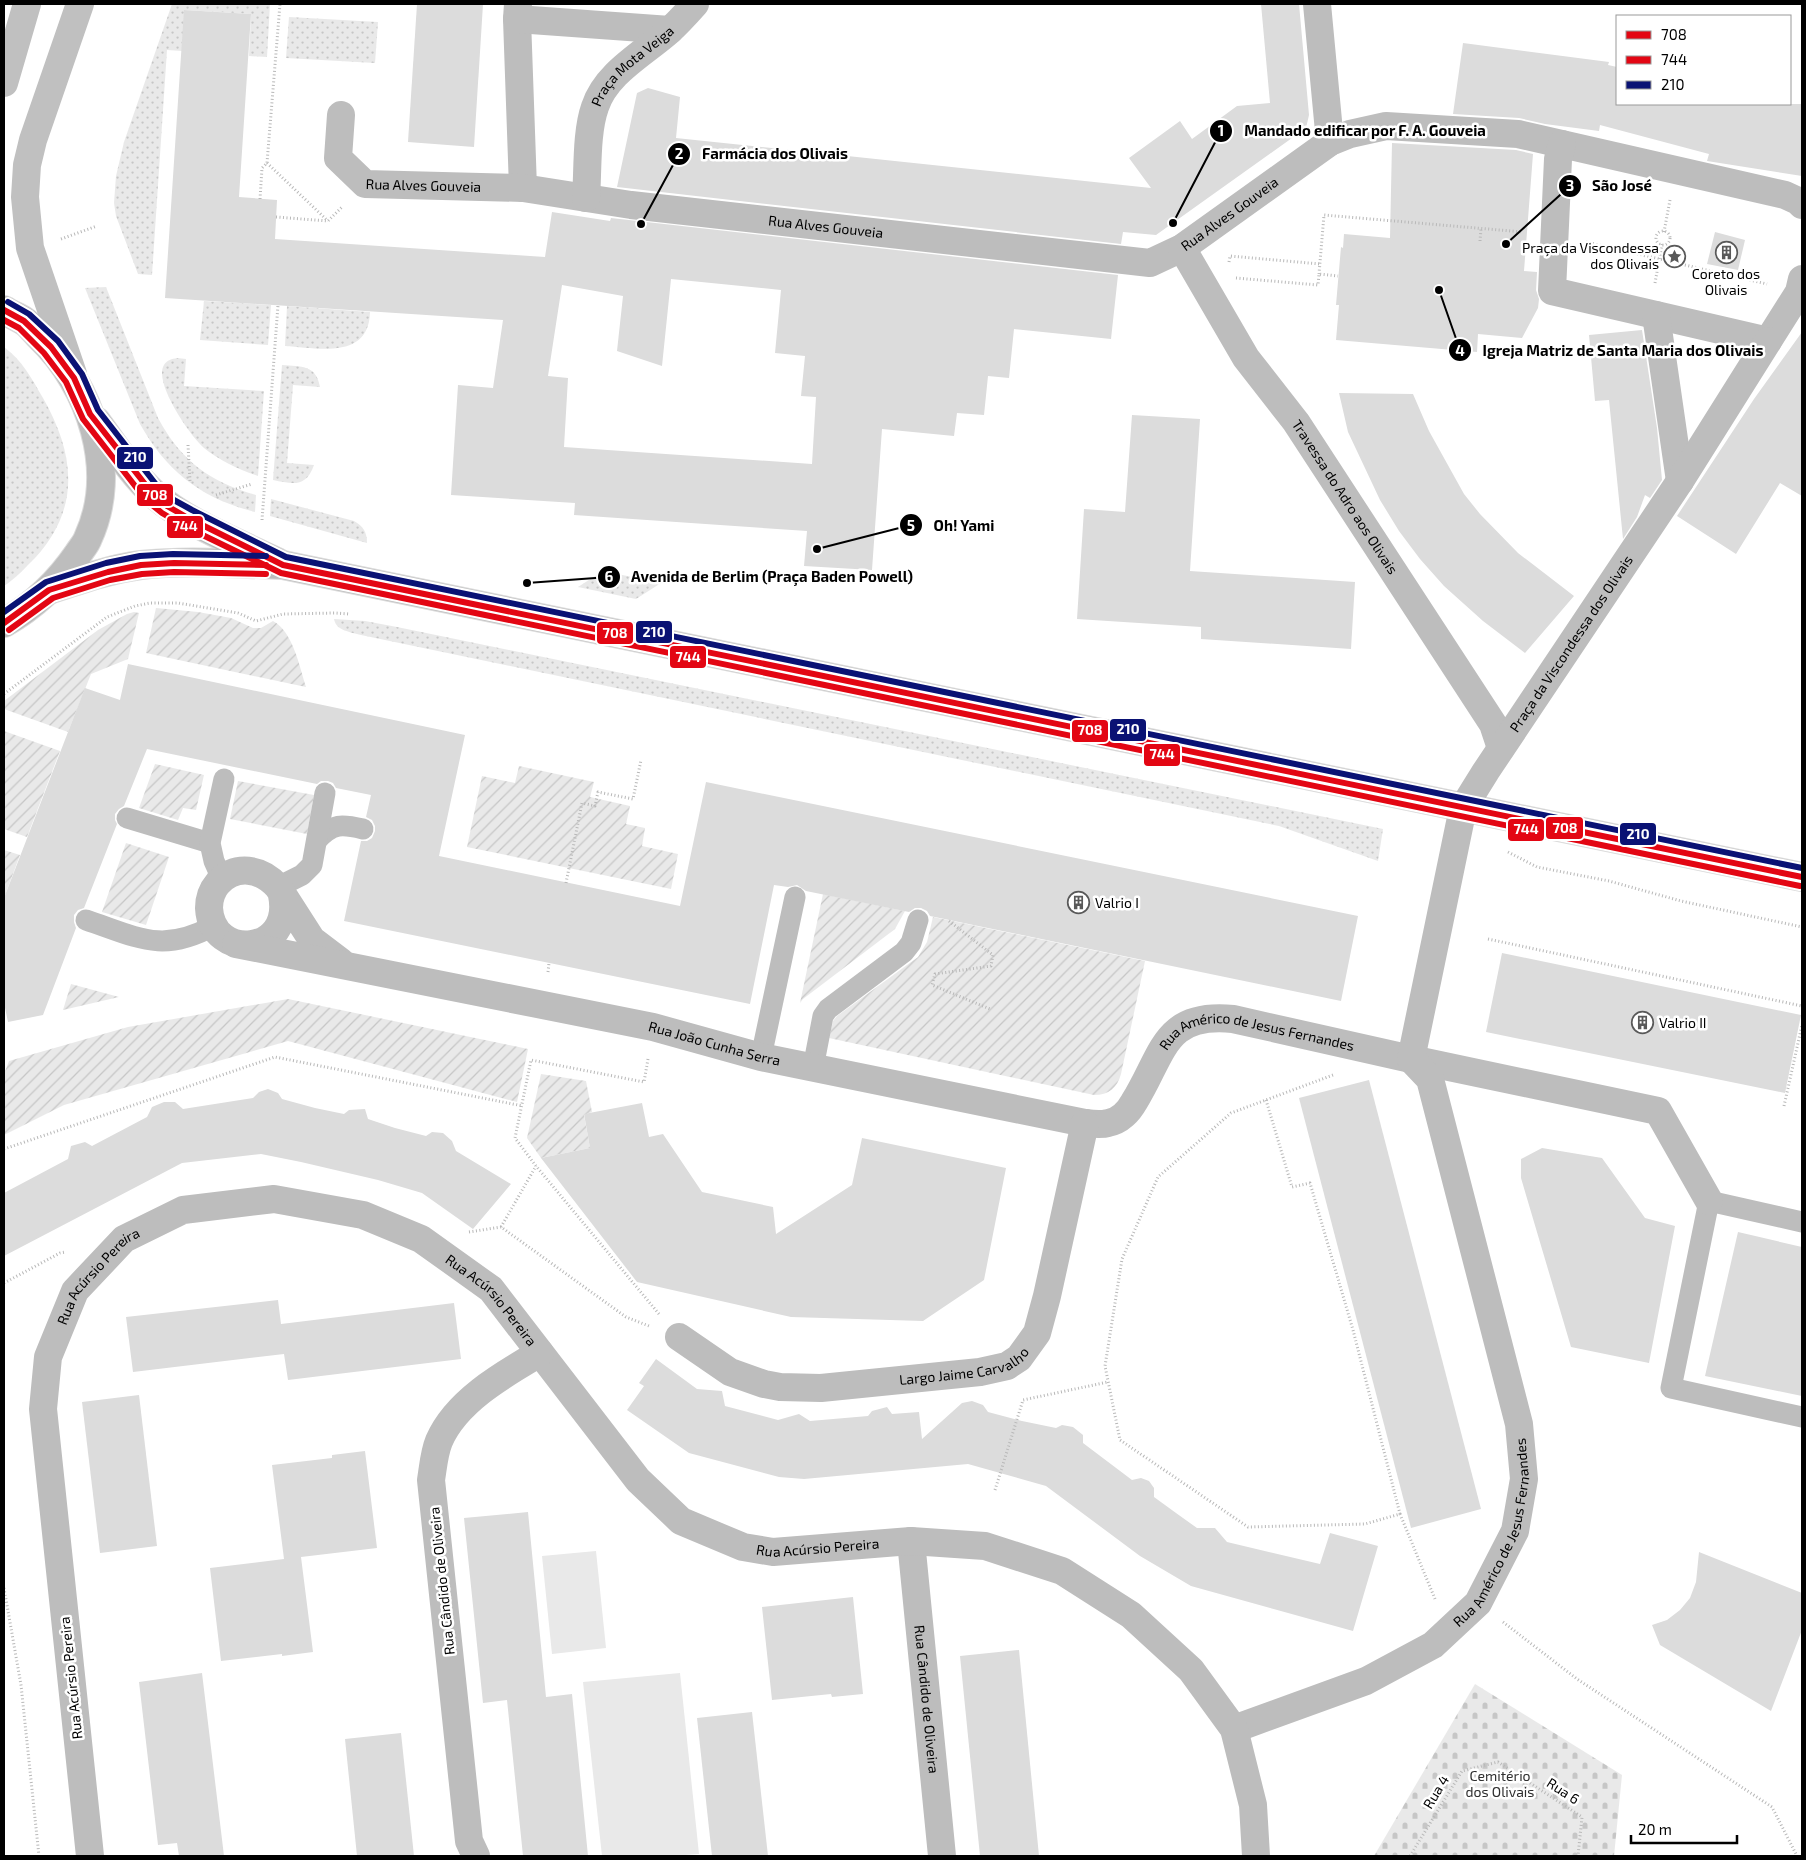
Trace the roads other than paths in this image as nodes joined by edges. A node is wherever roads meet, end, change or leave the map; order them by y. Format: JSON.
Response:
{"nodes":[{"id":1,"x":28,"y":4,"type":"edge"},
{"id":2,"x":80,"y":4,"type":"edge"},
{"id":3,"x":695,"y":4,"type":"edge"},
{"id":4,"x":1316,"y":4,"type":"edge"},
{"id":5,"x":517,"y":11,"type":"edge"},
{"id":6,"x":670,"y":30,"type":"junction"},
{"id":7,"x":4,"y":83,"type":"edge"},
{"id":8,"x":341,"y":115,"type":"dead end"},
{"id":9,"x":1330,"y":142,"type":"junction"},
{"id":10,"x":1562,"y":144,"type":"junction"},
{"id":11,"x":523,"y":188,"type":"junction"},
{"id":12,"x":586,"y":198,"type":"junction"},
{"id":13,"x":1802,"y":205,"type":"edge"},
{"id":14,"x":1186,"y":256,"type":"junction"},
{"id":15,"x":1801,"y":288,"type":"edge"},
{"id":16,"x":4,"y":310,"type":"edge"},
{"id":17,"x":1656,"y":315,"type":"junction"},
{"id":18,"x":1768,"y":341,"type":"junction"},
{"id":19,"x":74,"y":378,"type":"junction"},
{"id":20,"x":90,"y":414,"type":"junction"},
{"id":21,"x":1680,"y":481,"type":"junction"},
{"id":22,"x":282,"y":565,"type":"junction"},
{"id":23,"x":49,"y":590,"type":"junction"},
{"id":24,"x":4,"y":623,"type":"edge"},
{"id":25,"x":1501,"y":748,"type":"junction"},
{"id":26,"x":224,"y":779,"type":"dead end"},
{"id":27,"x":325,"y":793,"type":"dead end"},
{"id":28,"x":1463,"y":808,"type":"junction"},
{"id":29,"x":127,"y":818,"type":"dead end"},
{"id":30,"x":363,"y":829,"type":"dead end"},
{"id":31,"x":317,"y":840,"type":"junction"},
{"id":32,"x":210,"y":843,"type":"junction"},
{"id":33,"x":1802,"y":877,"type":"edge"},
{"id":34,"x":222,"y":879,"type":"junction"},
{"id":35,"x":280,"y":891,"type":"junction"},
{"id":36,"x":795,"y":897,"type":"dead end"},
{"id":37,"x":86,"y":920,"type":"dead end"},
{"id":38,"x":918,"y":920,"type":"dead end"},
{"id":39,"x":213,"y":926,"type":"junction"},
{"id":40,"x":236,"y":944,"type":"junction"},
{"id":41,"x":345,"y":965,"type":"junction"},
{"id":42,"x":761,"y":1057,"type":"junction"},
{"id":43,"x":1411,"y":1059,"type":"junction"},
{"id":44,"x":813,"y":1068,"type":"junction"},
{"id":45,"x":1085,"y":1123,"type":"junction"},
{"id":46,"x":1709,"y":1201,"type":"junction"},
{"id":47,"x":1802,"y":1222,"type":"edge"},
{"id":48,"x":678,"y":1337,"type":"road end"},
{"id":49,"x":540,"y":1353,"type":"junction"},
{"id":50,"x":1802,"y":1417,"type":"edge"},
{"id":51,"x":911,"y":1541,"type":"junction"},
{"id":52,"x":1234,"y":1729,"type":"junction"},
{"id":53,"x":90,"y":1856,"type":"edge"},
{"id":54,"x":476,"y":1856,"type":"edge"},
{"id":55,"x":942,"y":1856,"type":"edge"},
{"id":56,"x":1256,"y":1856,"type":"edge"}],
"edges":[{"from":1,"to":7,"type":"main road"},
{"from":2,"to":19,"type":"main road"},
{"from":3,"to":6,"type":"street"},
{"from":4,"to":9,"type":"street"},
{"from":5,"to":6,"type":"street","name":"Praça Mota Veiga"},
{"from":5,"to":11,"type":"street","name":"Praça Mota Veiga"},
{"from":6,"to":12,"type":"street","name":"Praça Mota Veiga"},
{"from":8,"to":11,"type":"street","name":"Rua Alves Gouveia"},
{"from":9,"to":10,"type":"street"},
{"from":9,"to":14,"type":"street","name":"Rua Alves Gouveia"},
{"from":10,"to":13,"type":"street"},
{"from":10,"to":17,"type":"street"},
{"from":11,"to":12,"type":"street","name":"Rua Alves Gouveia"},
{"from":12,"to":14,"type":"street","name":"Rua Alves Gouveia"},
{"from":14,"to":25,"type":"street","name":"Travessa do Adro aos Olivais"},
{"from":15,"to":18,"type":"street","name":"Praça da Viscondessa dos Olivais"},
{"from":16,"to":19,"type":"street"},
{"from":17,"to":18,"type":"street"},
{"from":17,"to":21,"type":"street"},
{"from":18,"to":21,"type":"street","name":"Praça da Viscondessa dos Olivais"},
{"from":19,"to":20,"type":"street"},
{"from":20,"to":22,"type":"street"},
{"from":20,"to":23,"type":"street"},
{"from":21,"to":25,"type":"street","name":"Praça da Viscondessa dos Olivais"},
{"from":22,"to":23,"type":"street"},
{"from":22,"to":28,"type":"street"},
{"from":23,"to":24,"type":"street"},
{"from":25,"to":28,"type":"street","name":"Praça da Viscondessa dos Olivais"},
{"from":26,"to":32,"type":"lane"},
{"from":27,"to":31,"type":"lane"},
{"from":28,"to":33,"type":"street"},
{"from":28,"to":43,"type":"street"},
{"from":29,"to":32,"type":"lane"},
{"from":30,"to":31,"type":"lane"},
{"from":31,"to":35,"type":"lane"},
{"from":32,"to":34,"type":"lane"},
{"from":34,"to":35,"type":"street","name":"Rua João Cunha Serra"},
{"from":34,"to":39,"type":"street"},
{"from":35,"to":40,"type":"street"},
{"from":35,"to":41,"type":"street","name":"Rua João Cunha Serra"},
{"from":36,"to":42,"type":"lane"},
{"from":37,"to":39,"type":"lane"},
{"from":38,"to":44,"type":"lane"},
{"from":39,"to":40,"type":"street","name":"Rua João Cunha Serra"},
{"from":40,"to":41,"type":"street","name":"Rua João Cunha Serra"},
{"from":41,"to":42,"type":"street","name":"Rua João Cunha Serra"},
{"from":42,"to":44,"type":"street","name":"Rua João Cunha Serra"},
{"from":43,"to":45,"type":"street","name":"Rua Américo de Jesus Fernandes"},
{"from":43,"to":46,"type":"street","name":"Rua Américo de Jesus Fernandes"},
{"from":43,"to":52,"type":"street","name":"Rua Américo de Jesus Fernandes"},
{"from":44,"to":45,"type":"street","name":"Rua João Cunha Serra"},
{"from":45,"to":48,"type":"street","name":"Largo Jaime Carvalho"},
{"from":46,"to":47,"type":"lane"},
{"from":46,"to":50,"type":"lane"},
{"from":49,"to":51,"type":"street","name":"Rua Acúrsio Pereira"},
{"from":49,"to":53,"type":"street","name":"Rua Acúrsio Pereira"},
{"from":49,"to":54,"type":"street","name":"Rua Cândido de Oliveira"},
{"from":51,"to":52,"type":"street","name":"Rua Acúrsio Pereira"},
{"from":51,"to":55,"type":"street","name":"Rua Cândido de Oliveira"},
{"from":52,"to":56,"type":"street","name":"Rua Acúrsio Pereira"}]}
